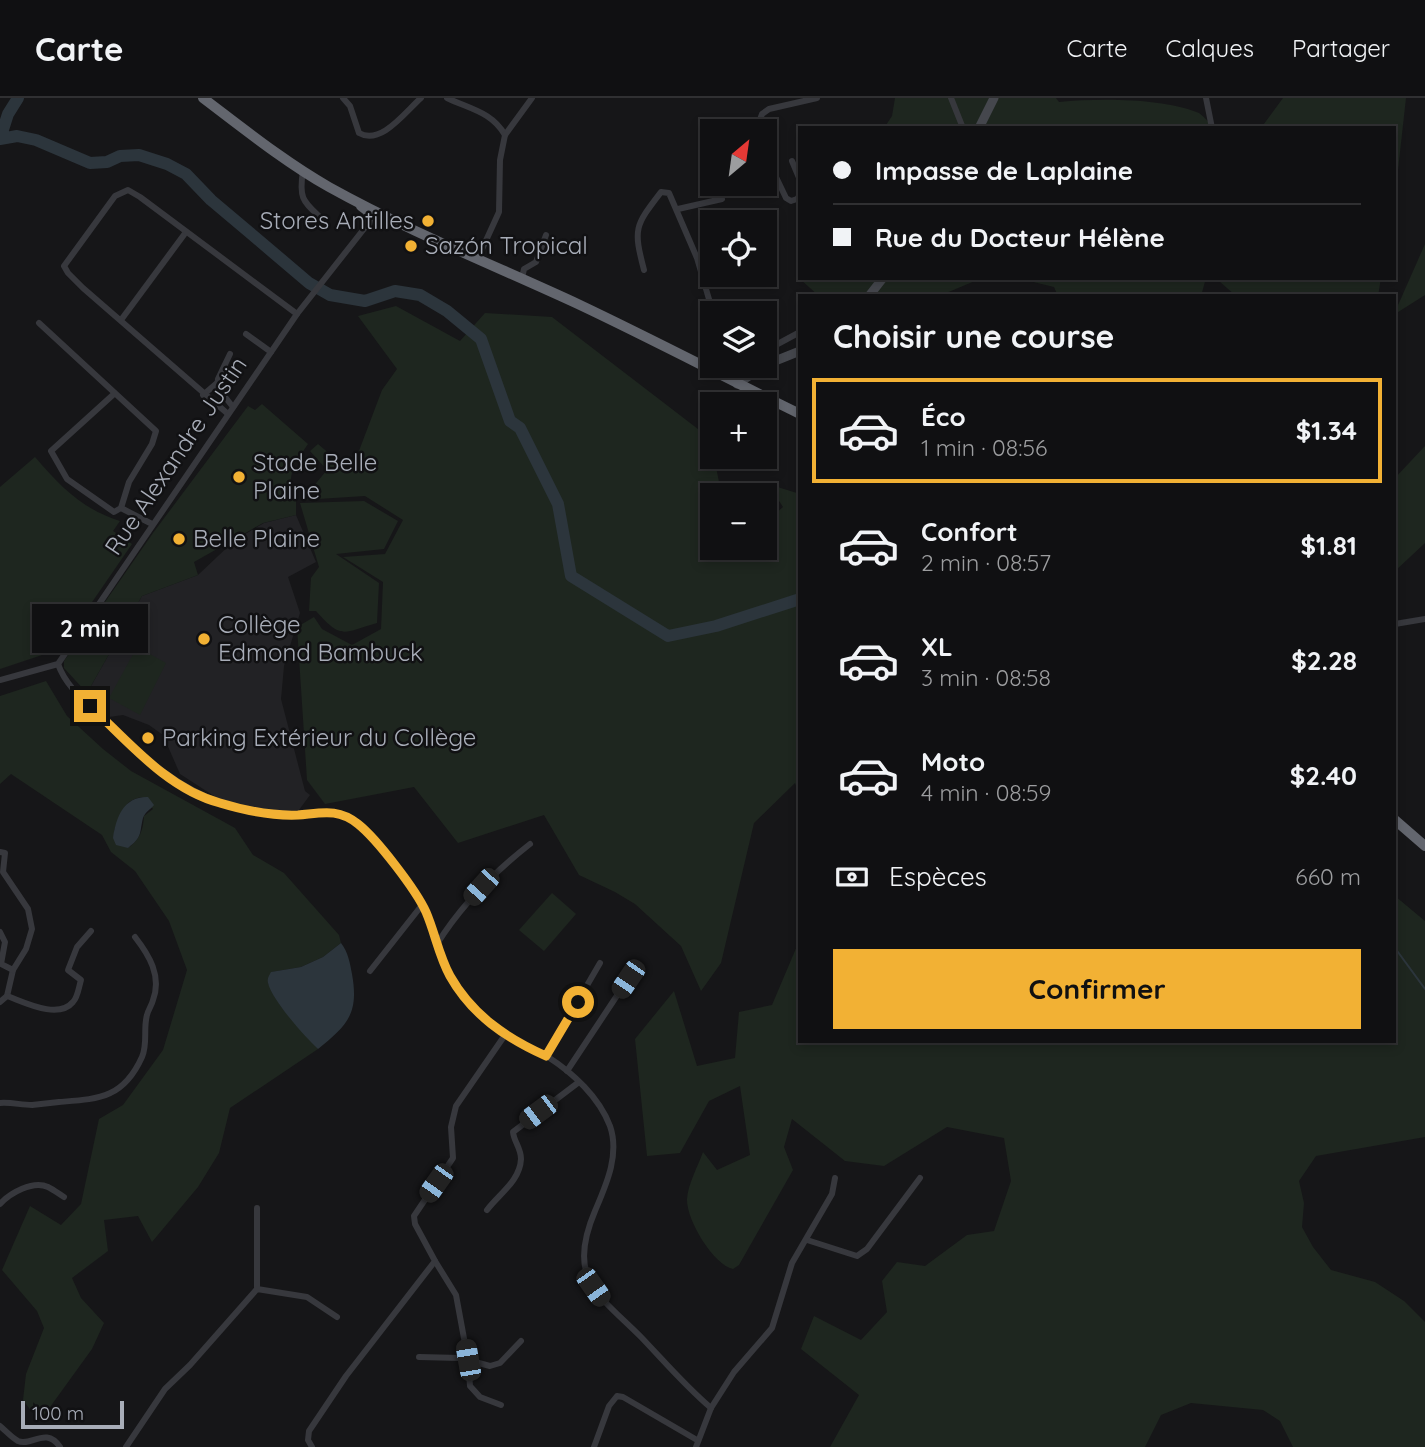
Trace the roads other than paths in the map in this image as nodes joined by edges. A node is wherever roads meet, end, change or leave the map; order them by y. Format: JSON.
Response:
{"nodes":[{"id":1,"x":206,"y":98,"type":"edge"},
{"id":2,"x":343,"y":98,"type":"edge"},
{"id":3,"x":421,"y":98,"type":"edge"},
{"id":4,"x":447,"y":98,"type":"edge"},
{"id":5,"x":532,"y":98,"type":"edge"},
{"id":6,"x":817,"y":98,"type":"edge"},
{"id":7,"x":951,"y":98,"type":"edge"},
{"id":8,"x":994,"y":98,"type":"edge"},
{"id":9,"x":1206,"y":98,"type":"edge"},
{"id":10,"x":759,"y":119,"type":"edge"},
{"id":11,"x":962,"y":126,"type":"edge"},
{"id":12,"x":980,"y":126,"type":"edge"},
{"id":13,"x":1212,"y":126,"type":"edge"},
{"id":14,"x":505,"y":135,"type":"junction"},
{"id":15,"x":792,"y":161,"type":"dead end"},
{"id":16,"x":303,"y":171,"type":"junction"},
{"id":17,"x":798,"y":175,"type":"edge"},
{"id":18,"x":777,"y":179,"type":"edge"},
{"id":19,"x":345,"y":195,"type":"junction"},
{"id":20,"x":798,"y":198,"type":"edge"},
{"id":21,"x":722,"y":199,"type":"dead end"},
{"id":22,"x":678,"y":209,"type":"junction"},
{"id":23,"x":396,"y":222,"type":"junction"},
{"id":24,"x":326,"y":223,"type":"dead end"},
{"id":25,"x":367,"y":225,"type":"junction"},
{"id":26,"x":186,"y":232,"type":"junction"},
{"id":27,"x":546,"y":235,"type":"dead end"},
{"id":28,"x":459,"y":251,"type":"junction"},
{"id":29,"x":478,"y":258,"type":"junction"},
{"id":30,"x":644,"y":270,"type":"dead end"},
{"id":31,"x":522,"y":278,"type":"junction"},
{"id":32,"x":881,"y":280,"type":"edge"},
{"id":33,"x":871,"y":294,"type":"edge"},
{"id":34,"x":710,"y":301,"type":"edge"},
{"id":35,"x":297,"y":314,"type":"junction"},
{"id":36,"x":121,"y":320,"type":"junction"},
{"id":37,"x":39,"y":323,"type":"dead end"},
{"id":38,"x":798,"y":333,"type":"edge"},
{"id":39,"x":246,"y":334,"type":"dead end"},
{"id":40,"x":777,"y":344,"type":"edge"},
{"id":41,"x":271,"y":352,"type":"junction"},
{"id":42,"x":798,"y":352,"type":"edge"},
{"id":43,"x":230,"y":354,"type":"dead end"},
{"id":44,"x":700,"y":360,"type":"edge"},
{"id":45,"x":777,"y":360,"type":"edge"},
{"id":46,"x":731,"y":378,"type":"edge"},
{"id":47,"x":746,"y":378,"type":"edge"},
{"id":48,"x":217,"y":383,"type":"junction"},
{"id":49,"x":737,"y":384,"type":"junction"},
{"id":50,"x":115,"y":393,"type":"junction"},
{"id":51,"x":203,"y":395,"type":"junction"},
{"id":52,"x":233,"y":407,"type":"junction"},
{"id":53,"x":798,"y":413,"type":"edge"},
{"id":54,"x":228,"y":414,"type":"junction"},
{"id":55,"x":121,"y":508,"type":"junction"},
{"id":56,"x":152,"y":524,"type":"junction"},
{"id":57,"x":1425,"y":619,"type":"edge"},
{"id":58,"x":1396,"y":624,"type":"edge"},
{"id":59,"x":58,"y":664,"type":"junction"},
{"id":60,"x":0,"y":680,"type":"edge"},
{"id":61,"x":1396,"y":821,"type":"edge"},
{"id":62,"x":530,"y":844,"type":"dead end"},
{"id":63,"x":1425,"y":846,"type":"edge"},
{"id":64,"x":0,"y":852,"type":"edge"},
{"id":65,"x":2,"y":872,"type":"edge"},
{"id":66,"x":422,"y":905,"type":"junction"},
{"id":67,"x":91,"y":931,"type":"dead end"},
{"id":68,"x":0,"y":932,"type":"edge"},
{"id":69,"x":135,"y":937,"type":"dead end"},
{"id":70,"x":436,"y":944,"type":"junction"},
{"id":71,"x":600,"y":962,"type":"dead end"},
{"id":72,"x":13,"y":970,"type":"junction"},
{"id":73,"x":370,"y":971,"type":"dead end"},
{"id":74,"x":628,"y":979,"type":"dead end"},
{"id":75,"x":7,"y":996,"type":"junction"},
{"id":76,"x":0,"y":1002,"type":"edge"},
{"id":77,"x":506,"y":1035,"type":"junction"},
{"id":78,"x":546,"y":1056,"type":"junction"},
{"id":79,"x":567,"y":1071,"type":"junction"},
{"id":80,"x":579,"y":1082,"type":"junction"},
{"id":81,"x":0,"y":1104,"type":"edge"},
{"id":82,"x":835,"y":1178,"type":"dead end"},
{"id":83,"x":920,"y":1178,"type":"dead end"},
{"id":84,"x":64,"y":1197,"type":"dead end"},
{"id":85,"x":0,"y":1204,"type":"edge"},
{"id":86,"x":257,"y":1208,"type":"dead end"},
{"id":87,"x":487,"y":1210,"type":"dead end"},
{"id":88,"x":807,"y":1240,"type":"junction"},
{"id":89,"x":435,"y":1261,"type":"junction"},
{"id":90,"x":257,"y":1289,"type":"junction"},
{"id":91,"x":337,"y":1317,"type":"dead end"},
{"id":92,"x":522,"y":1341,"type":"dead end"},
{"id":93,"x":419,"y":1357,"type":"dead end"},
{"id":94,"x":468,"y":1360,"type":"junction"},
{"id":95,"x":501,"y":1405,"type":"dead end"},
{"id":96,"x":711,"y":1408,"type":"junction"},
{"id":97,"x":0,"y":1426,"type":"edge"},
{"id":98,"x":696,"y":1443,"type":"edge"},
{"id":99,"x":60,"y":1447,"type":"edge"},
{"id":100,"x":126,"y":1447,"type":"edge"},
{"id":101,"x":312,"y":1447,"type":"edge"},
{"id":102,"x":594,"y":1447,"type":"edge"}],
"edges":[{"from":1,"to":16,"type":"highway"},
{"from":1,"to":28,"type":"highway"},
{"from":2,"to":3,"type":"street"},
{"from":4,"to":14,"type":"street"},
{"from":5,"to":14,"type":"street"},
{"from":6,"to":10,"type":"street"},
{"from":7,"to":11,"type":"street"},
{"from":8,"to":12,"type":"main road"},
{"from":9,"to":13,"type":"street"},
{"from":14,"to":29,"type":"street"},
{"from":15,"to":17,"type":"street"},
{"from":16,"to":19,"type":"highway"},
{"from":16,"to":24,"type":"street"},
{"from":18,"to":20,"type":"street"},
{"from":19,"to":23,"type":"highway"},
{"from":19,"to":25,"type":"highway"},
{"from":21,"to":22,"type":"street"},
{"from":22,"to":30,"type":"street"},
{"from":22,"to":34,"type":"street"},
{"from":23,"to":25,"type":"highway"},
{"from":23,"to":28,"type":"highway"},
{"from":25,"to":35,"type":"street","name":"Rue Alexandre Justin"},
{"from":26,"to":35,"type":"street"},
{"from":26,"to":36,"type":"street"},
{"from":26,"to":36,"type":"street"},
{"from":27,"to":31,"type":"street"},
{"from":28,"to":29,"type":"highway"},
{"from":29,"to":31,"type":"highway"},
{"from":31,"to":44,"type":"highway"},
{"from":32,"to":33,"type":"main road"},
{"from":35,"to":41,"type":"street","name":"Rue Alexandre Justin"},
{"from":36,"to":51,"type":"street"},
{"from":37,"to":50,"type":"street"},
{"from":38,"to":40,"type":"street"},
{"from":39,"to":41,"type":"street"},
{"from":41,"to":52,"type":"street","name":"Rue Alexandre Justin"},
{"from":42,"to":45,"type":"main road"},
{"from":43,"to":48,"type":"street"},
{"from":46,"to":49,"type":"highway"},
{"from":47,"to":49,"type":"main road"},
{"from":48,"to":51,"type":"street"},
{"from":48,"to":52,"type":"street"},
{"from":49,"to":53,"type":"highway"},
{"from":50,"to":55,"type":"street"},
{"from":50,"to":55,"type":"street"},
{"from":51,"to":54,"type":"street"},
{"from":52,"to":54,"type":"street","name":"Rue Alexandre Justin"},
{"from":54,"to":56,"type":"street","name":"Rue Alexandre Justin"},
{"from":55,"to":56,"type":"street"},
{"from":56,"to":59,"type":"street","name":"Rue Alexandre Justin"},
{"from":57,"to":58,"type":"street"},
{"from":59,"to":60,"type":"street"},
{"from":59,"to":66,"type":"street"},
{"from":61,"to":63,"type":"highway"},
{"from":62,"to":70,"type":"street"},
{"from":64,"to":65,"type":"street"},
{"from":65,"to":72,"type":"street"},
{"from":66,"to":70,"type":"street"},
{"from":66,"to":73,"type":"street"},
{"from":67,"to":75,"type":"street"},
{"from":68,"to":72,"type":"street"},
{"from":69,"to":81,"type":"street"},
{"from":70,"to":77,"type":"street"},
{"from":71,"to":78,"type":"street"},
{"from":72,"to":75,"type":"street"},
{"from":74,"to":79,"type":"street"},
{"from":75,"to":76,"type":"street"},
{"from":77,"to":78,"type":"street"},
{"from":77,"to":89,"type":"street"},
{"from":78,"to":79,"type":"street"},
{"from":79,"to":80,"type":"street"},
{"from":80,"to":87,"type":"street"},
{"from":80,"to":96,"type":"street"},
{"from":82,"to":88,"type":"street"},
{"from":83,"to":88,"type":"street"},
{"from":84,"to":85,"type":"street"},
{"from":86,"to":90,"type":"street"},
{"from":88,"to":96,"type":"street"},
{"from":89,"to":94,"type":"street"},
{"from":89,"to":101,"type":"street"},
{"from":90,"to":91,"type":"street"},
{"from":90,"to":100,"type":"street"},
{"from":92,"to":94,"type":"street"},
{"from":93,"to":94,"type":"street"},
{"from":94,"to":95,"type":"street"},
{"from":96,"to":98,"type":"street"},
{"from":97,"to":99,"type":"street"},
{"from":98,"to":102,"type":"street"}]}
